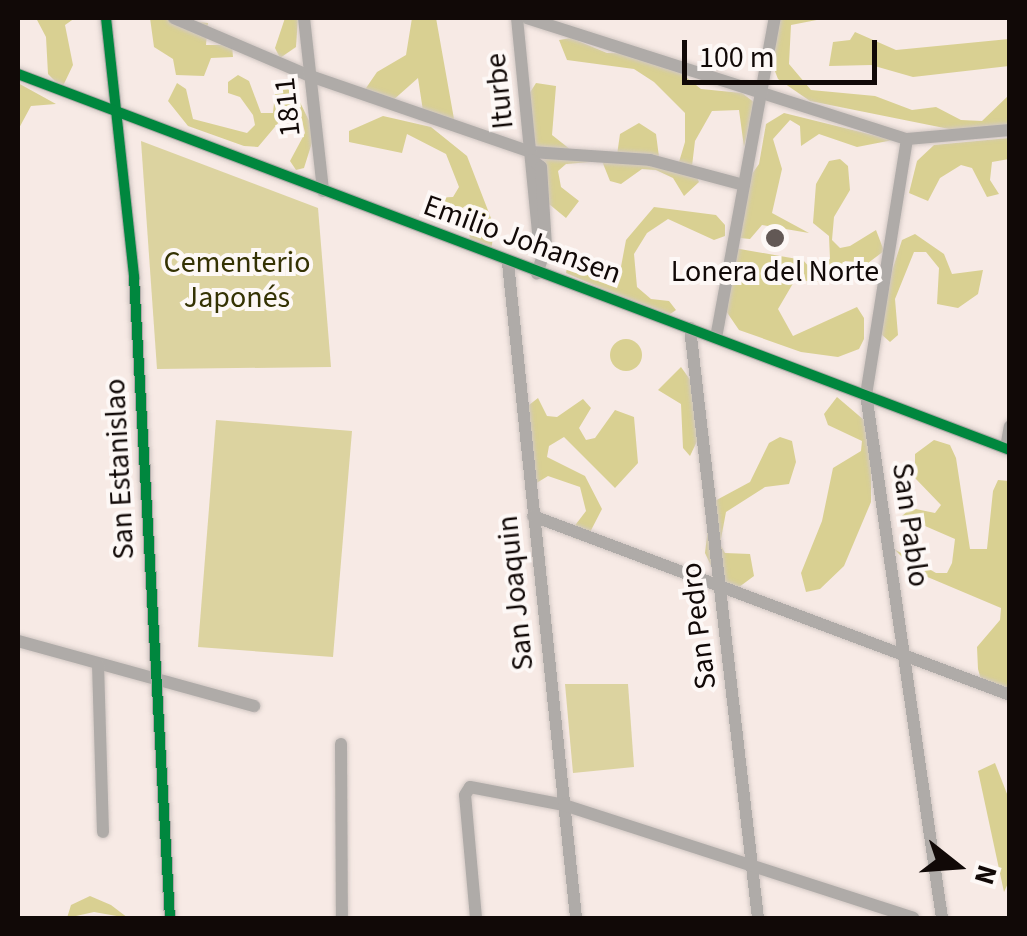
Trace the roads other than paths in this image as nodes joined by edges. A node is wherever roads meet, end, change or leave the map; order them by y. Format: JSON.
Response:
{"nodes":[{"id":1,"x":106,"y":18,"type":"edge"},
{"id":2,"x":174,"y":18,"type":"edge"},
{"id":3,"x":304,"y":18,"type":"edge"},
{"id":4,"x":518,"y":18,"type":"edge"},
{"id":5,"x":527,"y":18,"type":"edge"},
{"id":6,"x":775,"y":18,"type":"edge"},
{"id":7,"x":18,"y":74,"type":"edge"},
{"id":8,"x":310,"y":76,"type":"junction"},
{"id":9,"x":761,"y":96,"type":"junction"},
{"id":10,"x":119,"y":117,"type":"junction"},
{"id":11,"x":1010,"y":130,"type":"edge"},
{"id":12,"x":907,"y":139,"type":"junction"},
{"id":13,"x":531,"y":156,"type":"junction"},
{"id":14,"x":744,"y":186,"type":"junction"},
{"id":15,"x":322,"y":191,"type":"junction"},
{"id":16,"x":508,"y":263,"type":"junction"},
{"id":17,"x":537,"y":273,"type":"junction"},
{"id":18,"x":690,"y":328,"type":"junction"},
{"id":19,"x":716,"y":338,"type":"junction"},
{"id":20,"x":866,"y":394,"type":"junction"},
{"id":21,"x":1010,"y":426,"type":"edge"},
{"id":22,"x":1008,"y":449,"type":"edge"},
{"id":23,"x":533,"y":516,"type":"junction"},
{"id":24,"x":719,"y":585,"type":"junction"},
{"id":25,"x":18,"y":640,"type":"edge"},
{"id":26,"x":904,"y":655,"type":"junction"},
{"id":27,"x":98,"y":664,"type":"junction"},
{"id":28,"x":158,"y":676,"type":"junction"},
{"id":29,"x":1010,"y":694,"type":"edge"},
{"id":30,"x":254,"y":706,"type":"dead end"},
{"id":31,"x":341,"y":744,"type":"dead end"},
{"id":32,"x":564,"y":805,"type":"junction"},
{"id":33,"x":103,"y":832,"type":"dead end"},
{"id":34,"x":752,"y":864,"type":"junction"},
{"id":35,"x":170,"y":918,"type":"edge"},
{"id":36,"x":342,"y":918,"type":"edge"},
{"id":37,"x":476,"y":918,"type":"edge"},
{"id":38,"x":576,"y":918,"type":"edge"},
{"id":39,"x":758,"y":918,"type":"edge"},
{"id":40,"x":914,"y":918,"type":"edge"},
{"id":41,"x":942,"y":918,"type":"edge"}],
"edges":[{"from":1,"to":10,"type":"street","name":"San Estanislao"},
{"from":2,"to":8,"type":"street"},
{"from":3,"to":8,"type":"street","name":"1811"},
{"from":4,"to":13,"type":"street","name":"Iturbe"},
{"from":5,"to":9,"type":"street"},
{"from":6,"to":9,"type":"street"},
{"from":7,"to":10,"type":"street","name":"Emilio Johansen"},
{"from":8,"to":13,"type":"street"},
{"from":8,"to":15,"type":"street","name":"1811"},
{"from":9,"to":12,"type":"street"},
{"from":9,"to":14,"type":"street"},
{"from":10,"to":15,"type":"street","name":"Emilio Johansen"},
{"from":10,"to":28,"type":"street","name":"San Estanislao"},
{"from":11,"to":12,"type":"street"},
{"from":12,"to":20,"type":"street","name":"San Pablo"},
{"from":13,"to":14,"type":"street"},
{"from":13,"to":17,"type":"street","name":"Iturbe"},
{"from":14,"to":19,"type":"street"},
{"from":15,"to":16,"type":"street","name":"Emilio Johansen"},
{"from":16,"to":17,"type":"street","name":"Emilio Johansen"},
{"from":16,"to":23,"type":"street","name":"San Joaquin"},
{"from":17,"to":18,"type":"street","name":"Emilio Johansen"},
{"from":18,"to":19,"type":"street","name":"Emilio Johansen"},
{"from":18,"to":24,"type":"street","name":"San Pedro"},
{"from":19,"to":20,"type":"street","name":"Emilio Johansen"},
{"from":20,"to":22,"type":"street","name":"Emilio Johansen"},
{"from":20,"to":26,"type":"street","name":"San Pablo"},
{"from":21,"to":22,"type":"street"},
{"from":23,"to":24,"type":"street"},
{"from":23,"to":32,"type":"street","name":"San Joaquin"},
{"from":24,"to":26,"type":"street"},
{"from":24,"to":34,"type":"street","name":"San Pedro"},
{"from":25,"to":27,"type":"street"},
{"from":26,"to":29,"type":"street"},
{"from":26,"to":41,"type":"street","name":"San Pablo"},
{"from":27,"to":28,"type":"street"},
{"from":27,"to":33,"type":"street"},
{"from":28,"to":30,"type":"street"},
{"from":28,"to":35,"type":"street","name":"San Estanislao"},
{"from":31,"to":36,"type":"street"},
{"from":32,"to":34,"type":"street"},
{"from":32,"to":37,"type":"street"},
{"from":32,"to":38,"type":"street","name":"San Joaquin"},
{"from":34,"to":39,"type":"street","name":"San Pedro"},
{"from":34,"to":40,"type":"street"}]}
